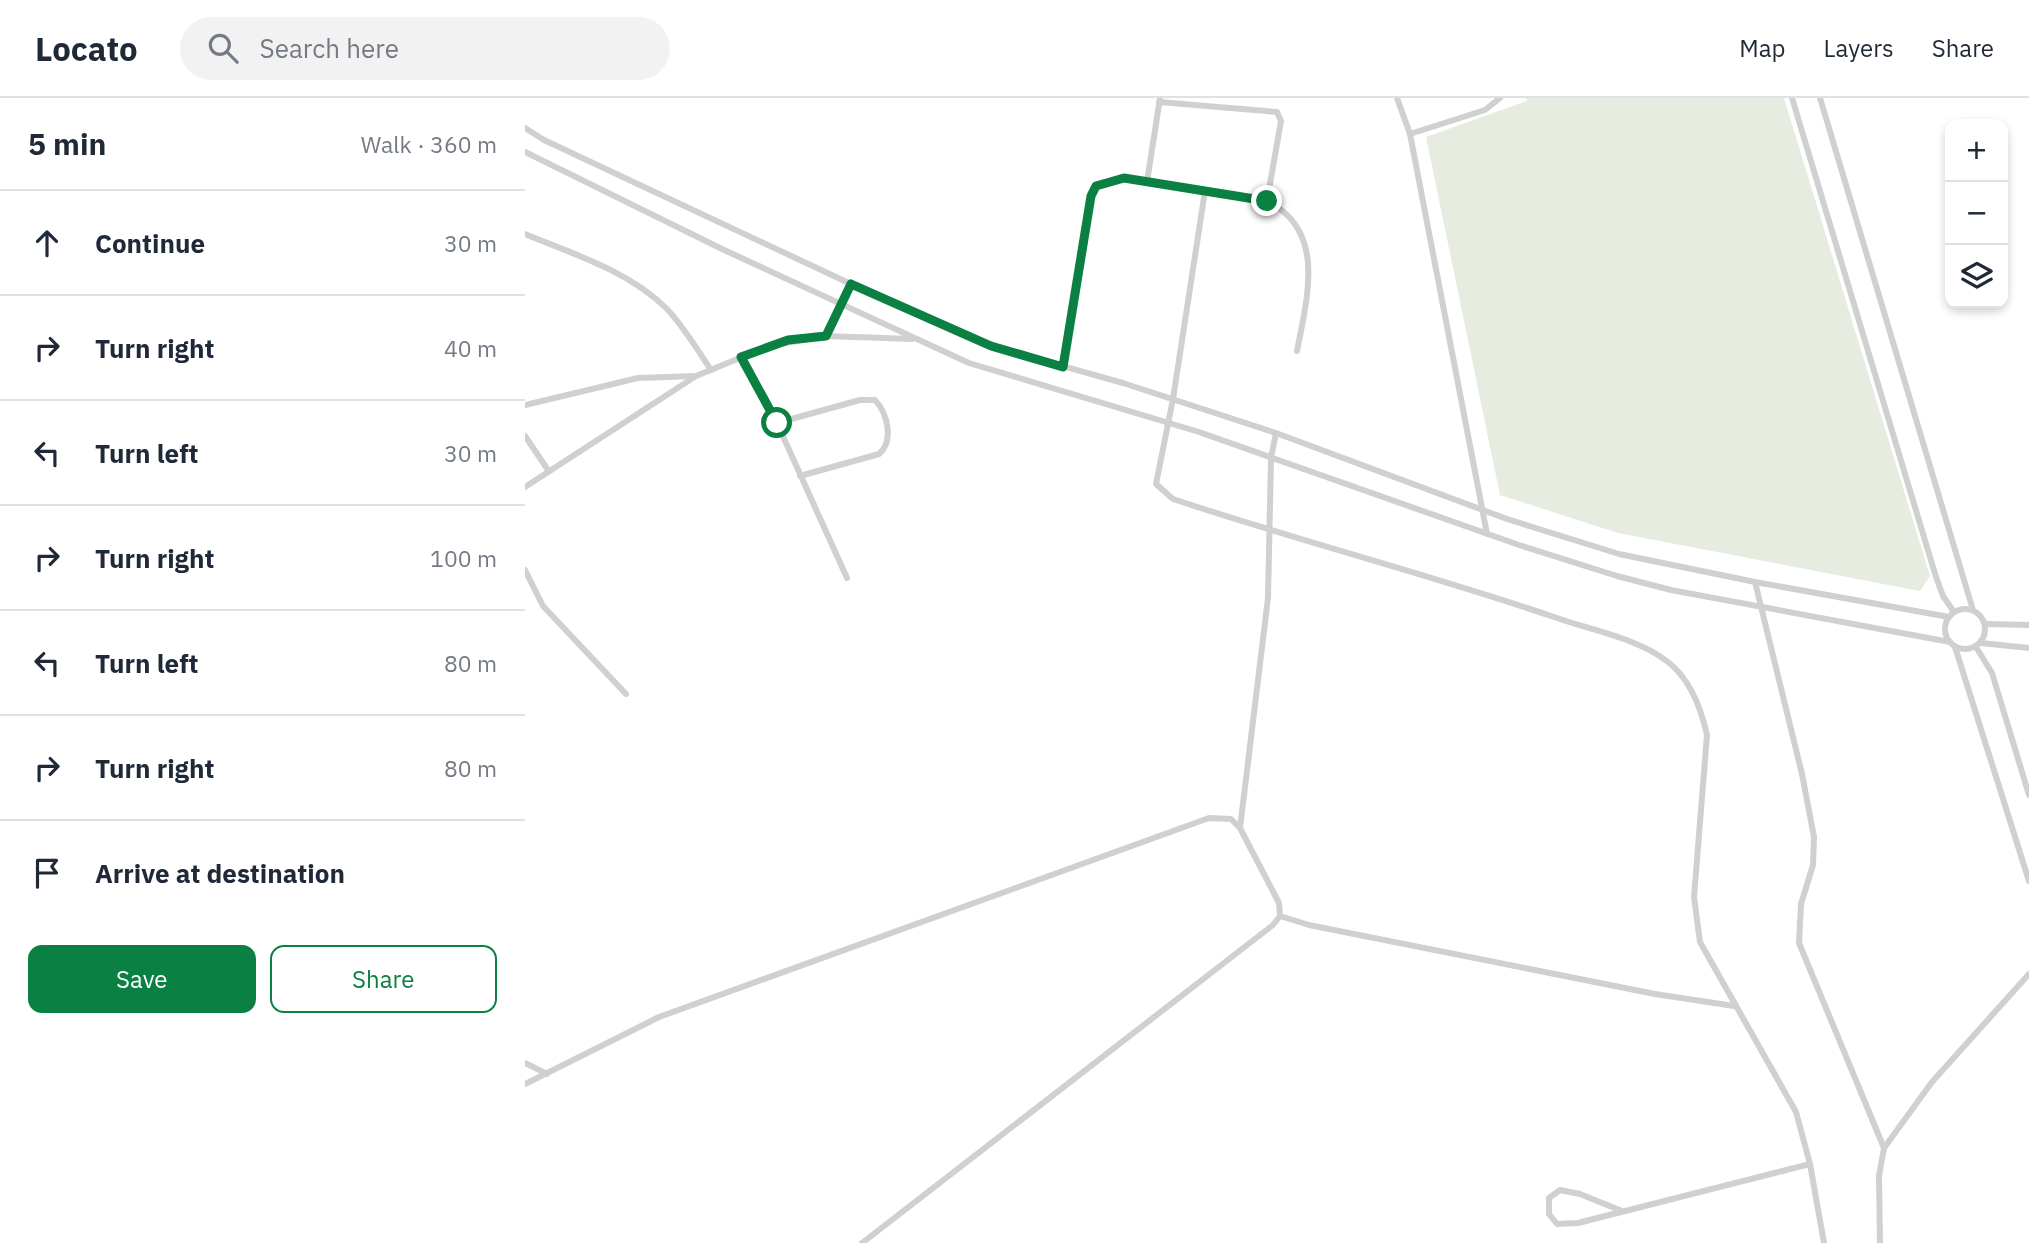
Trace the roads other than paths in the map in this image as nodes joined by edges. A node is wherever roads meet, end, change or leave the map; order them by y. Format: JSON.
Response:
{"nodes":[{"id":1,"x":1397,"y":98,"type":"edge"},
{"id":2,"x":1500,"y":98,"type":"edge"},
{"id":3,"x":1792,"y":98,"type":"edge"},
{"id":4,"x":1819,"y":98,"type":"edge"},
{"id":5,"x":1160,"y":100,"type":"edge"},
{"id":6,"x":525,"y":128,"type":"edge"},
{"id":7,"x":1410,"y":134,"type":"junction"},
{"id":8,"x":525,"y":152,"type":"edge"},
{"id":9,"x":1147,"y":182,"type":"junction"},
{"id":10,"x":1205,"y":191,"type":"junction"},
{"id":11,"x":1267,"y":201,"type":"junction"},
{"id":12,"x":525,"y":234,"type":"edge"},
{"id":13,"x":851,"y":284,"type":"junction"},
{"id":14,"x":841,"y":304,"type":"junction"},
{"id":15,"x":826,"y":336,"type":"junction"},
{"id":16,"x":918,"y":339,"type":"junction"},
{"id":17,"x":1297,"y":351,"type":"dead end"},
{"id":18,"x":741,"y":357,"type":"junction"},
{"id":19,"x":1063,"y":367,"type":"junction"},
{"id":20,"x":711,"y":370,"type":"junction"},
{"id":21,"x":696,"y":376,"type":"junction"},
{"id":22,"x":1173,"y":399,"type":"junction"},
{"id":23,"x":525,"y":405,"type":"edge"},
{"id":24,"x":1168,"y":422,"type":"junction"},
{"id":25,"x":777,"y":423,"type":"junction"},
{"id":26,"x":1276,"y":433,"type":"junction"},
{"id":27,"x":525,"y":436,"type":"edge"},
{"id":28,"x":1271,"y":458,"type":"junction"},
{"id":29,"x":548,"y":470,"type":"junction"},
{"id":30,"x":800,"y":476,"type":"junction"},
{"id":31,"x":525,"y":487,"type":"edge"},
{"id":32,"x":1482,"y":509,"type":"junction"},
{"id":33,"x":1268,"y":527,"type":"junction"},
{"id":34,"x":1486,"y":534,"type":"junction"},
{"id":35,"x":525,"y":570,"type":"edge"},
{"id":36,"x":847,"y":578,"type":"dead end"},
{"id":37,"x":1755,"y":582,"type":"junction"},
{"id":38,"x":1761,"y":606,"type":"junction"},
{"id":39,"x":1973,"y":610,"type":"junction"},
{"id":40,"x":1952,"y":614,"type":"junction"},
{"id":41,"x":1985,"y":624,"type":"junction"},
{"id":42,"x":2029,"y":625,"type":"edge"},
{"id":43,"x":1953,"y":645,"type":"junction"},
{"id":44,"x":1978,"y":645,"type":"junction"},
{"id":45,"x":2029,"y":648,"type":"edge"},
{"id":46,"x":626,"y":694,"type":"dead end"},
{"id":47,"x":2029,"y":795,"type":"edge"},
{"id":48,"x":1240,"y":828,"type":"junction"},
{"id":49,"x":2029,"y":881,"type":"edge"},
{"id":50,"x":1280,"y":916,"type":"junction"},
{"id":51,"x":2029,"y":974,"type":"edge"},
{"id":52,"x":1734,"y":1006,"type":"junction"},
{"id":53,"x":525,"y":1063,"type":"edge"},
{"id":54,"x":547,"y":1074,"type":"junction"},
{"id":55,"x":525,"y":1084,"type":"edge"},
{"id":56,"x":1884,"y":1148,"type":"junction"},
{"id":57,"x":1810,"y":1164,"type":"junction"},
{"id":58,"x":1622,"y":1211,"type":"junction"},
{"id":59,"x":862,"y":1243,"type":"edge"},
{"id":60,"x":1824,"y":1243,"type":"edge"},
{"id":61,"x":1880,"y":1243,"type":"edge"}],
"edges":[{"from":1,"to":7,"type":"lane"},
{"from":2,"to":7,"type":"lane"},
{"from":3,"to":40,"type":"lane"},
{"from":4,"to":39,"type":"lane"},
{"from":5,"to":9,"type":"lane"},
{"from":5,"to":11,"type":"lane"},
{"from":6,"to":13,"type":"lane"},
{"from":7,"to":32,"type":"lane"},
{"from":8,"to":14,"type":"lane"},
{"from":9,"to":10,"type":"lane"},
{"from":9,"to":19,"type":"lane"},
{"from":10,"to":11,"type":"lane"},
{"from":10,"to":22,"type":"lane"},
{"from":11,"to":17,"type":"lane"},
{"from":12,"to":20,"type":"lane"},
{"from":13,"to":14,"type":"lane"},
{"from":13,"to":19,"type":"lane"},
{"from":14,"to":15,"type":"lane"},
{"from":14,"to":16,"type":"lane"},
{"from":15,"to":16,"type":"lane"},
{"from":15,"to":18,"type":"lane"},
{"from":16,"to":24,"type":"lane"},
{"from":18,"to":20,"type":"lane"},
{"from":18,"to":25,"type":"lane"},
{"from":19,"to":22,"type":"lane"},
{"from":20,"to":21,"type":"lane"},
{"from":21,"to":23,"type":"lane"},
{"from":21,"to":29,"type":"lane"},
{"from":22,"to":24,"type":"lane"},
{"from":22,"to":26,"type":"lane"},
{"from":24,"to":28,"type":"lane"},
{"from":24,"to":33,"type":"lane"},
{"from":25,"to":30,"type":"lane"},
{"from":25,"to":30,"type":"lane"},
{"from":26,"to":28,"type":"lane"},
{"from":26,"to":32,"type":"lane"},
{"from":27,"to":29,"type":"lane"},
{"from":28,"to":33,"type":"lane"},
{"from":28,"to":34,"type":"lane"},
{"from":29,"to":31,"type":"lane"},
{"from":30,"to":36,"type":"lane"},
{"from":32,"to":34,"type":"lane"},
{"from":32,"to":37,"type":"lane"},
{"from":33,"to":48,"type":"lane"},
{"from":33,"to":52,"type":"lane"},
{"from":34,"to":38,"type":"lane"},
{"from":35,"to":46,"type":"lane"},
{"from":37,"to":38,"type":"lane"},
{"from":37,"to":40,"type":"lane"},
{"from":38,"to":43,"type":"lane"},
{"from":38,"to":56,"type":"lane"},
{"from":39,"to":40,"type":"lane"},
{"from":39,"to":41,"type":"lane"},
{"from":40,"to":43,"type":"lane"},
{"from":41,"to":42,"type":"lane"},
{"from":41,"to":44,"type":"lane"},
{"from":43,"to":44,"type":"lane"},
{"from":43,"to":49,"type":"lane"},
{"from":44,"to":45,"type":"lane"},
{"from":44,"to":47,"type":"lane"},
{"from":48,"to":50,"type":"lane"},
{"from":48,"to":54,"type":"lane"},
{"from":50,"to":52,"type":"lane"},
{"from":50,"to":59,"type":"lane"},
{"from":51,"to":56,"type":"lane"},
{"from":52,"to":57,"type":"lane"},
{"from":53,"to":54,"type":"lane"},
{"from":54,"to":55,"type":"lane"},
{"from":56,"to":61,"type":"lane"},
{"from":57,"to":58,"type":"lane"},
{"from":57,"to":60,"type":"lane"},
{"from":58,"to":58,"type":"lane"}]}
